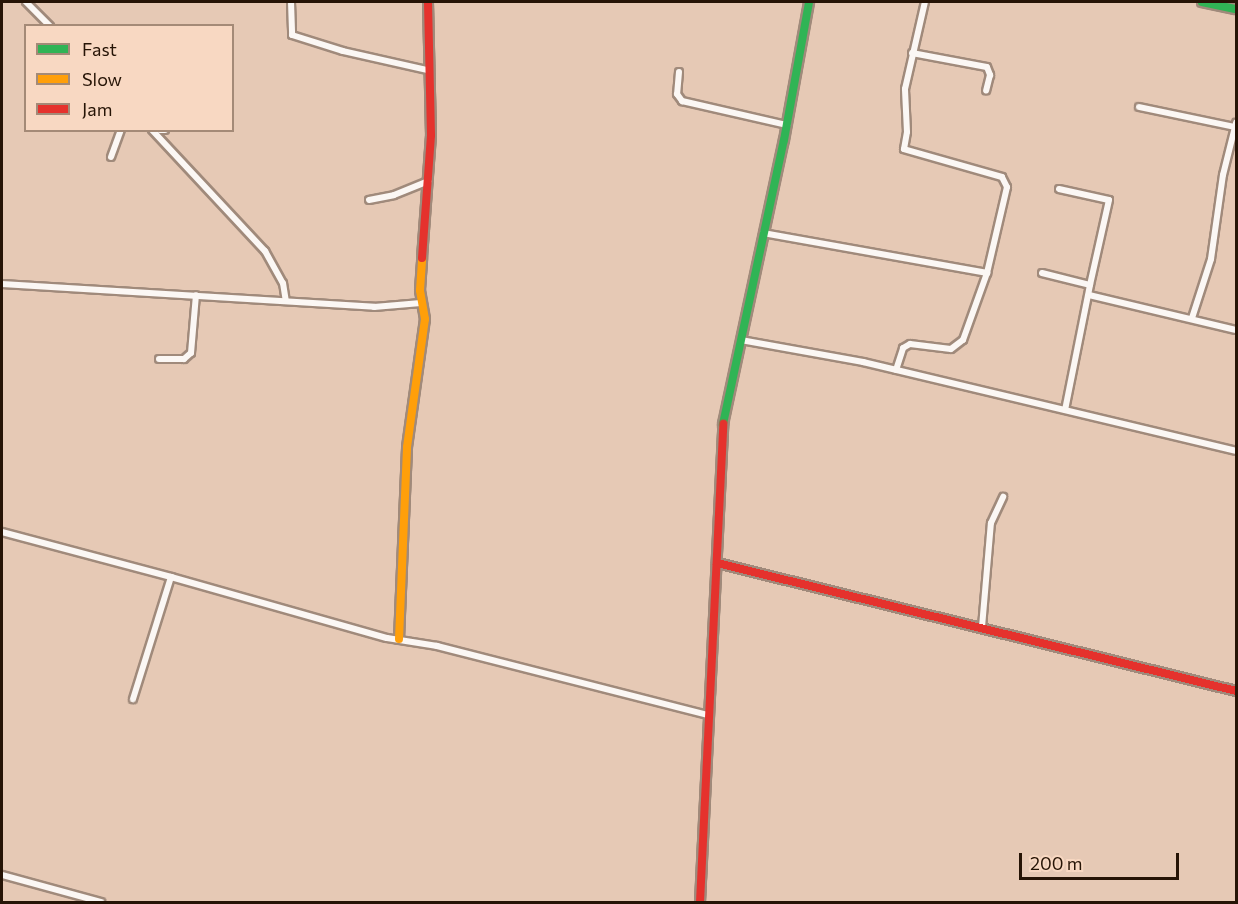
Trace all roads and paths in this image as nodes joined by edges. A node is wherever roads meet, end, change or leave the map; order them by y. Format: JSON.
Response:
{"nodes":[{"id":1,"x":26,"y":2,"type":"edge"},
{"id":2,"x":291,"y":2,"type":"edge"},
{"id":3,"x":428,"y":2,"type":"edge"},
{"id":4,"x":809,"y":2,"type":"edge"},
{"id":5,"x":926,"y":2,"type":"edge"},
{"id":6,"x":1202,"y":2,"type":"edge"},
{"id":7,"x":1234,"y":6,"type":"edge"},
{"id":8,"x":48,"y":24,"type":"edge"},
{"id":9,"x":912,"y":53,"type":"junction"},
{"id":10,"x":427,"y":70,"type":"junction"},
{"id":11,"x":679,"y":72,"type":"dead end"},
{"id":12,"x":986,"y":91,"type":"dead end"},
{"id":13,"x":1139,"y":107,"type":"dead end"},
{"id":14,"x":787,"y":125,"type":"junction"},
{"id":15,"x":1236,"y":125,"type":"edge"},
{"id":16,"x":121,"y":132,"type":"edge"},
{"id":17,"x":154,"y":132,"type":"edge"},
{"id":18,"x":111,"y":157,"type":"dead end"},
{"id":19,"x":428,"y":182,"type":"junction"},
{"id":20,"x":1059,"y":189,"type":"dead end"},
{"id":21,"x":369,"y":200,"type":"dead end"},
{"id":22,"x":763,"y":233,"type":"junction"},
{"id":23,"x":987,"y":273,"type":"junction"},
{"id":24,"x":1042,"y":273,"type":"dead end"},
{"id":25,"x":2,"y":284,"type":"edge"},
{"id":26,"x":1090,"y":285,"type":"junction"},
{"id":27,"x":1089,"y":295,"type":"junction"},
{"id":28,"x":196,"y":296,"type":"junction"},
{"id":29,"x":286,"y":302,"type":"junction"},
{"id":30,"x":421,"y":303,"type":"junction"},
{"id":31,"x":1192,"y":318,"type":"junction"},
{"id":32,"x":1236,"y":330,"type":"edge"},
{"id":33,"x":741,"y":340,"type":"junction"},
{"id":34,"x":159,"y":359,"type":"dead end"},
{"id":35,"x":896,"y":370,"type":"junction"},
{"id":36,"x":1065,"y":410,"type":"junction"},
{"id":37,"x":1236,"y":451,"type":"edge"},
{"id":38,"x":1003,"y":496,"type":"dead end"},
{"id":39,"x":2,"y":532,"type":"edge"},
{"id":40,"x":717,"y":563,"type":"junction"},
{"id":41,"x":171,"y":577,"type":"junction"},
{"id":42,"x":982,"y":627,"type":"junction"},
{"id":43,"x":399,"y":639,"type":"junction"},
{"id":44,"x":1236,"y":692,"type":"edge"},
{"id":45,"x":133,"y":699,"type":"dead end"},
{"id":46,"x":707,"y":715,"type":"junction"},
{"id":47,"x":2,"y":875,"type":"edge"},
{"id":48,"x":101,"y":903,"type":"edge"},
{"id":49,"x":700,"y":903,"type":"edge"}],
"edges":[{"from":1,"to":8,"type":"street"},
{"from":2,"to":10,"type":"street"},
{"from":3,"to":10,"type":"street"},
{"from":4,"to":14,"type":"street"},
{"from":5,"to":9,"type":"street"},
{"from":6,"to":7,"type":"street"},
{"from":9,"to":12,"type":"street"},
{"from":9,"to":23,"type":"street"},
{"from":10,"to":19,"type":"street"},
{"from":11,"to":14,"type":"street"},
{"from":13,"to":15,"type":"street"},
{"from":14,"to":22,"type":"street"},
{"from":15,"to":31,"type":"street"},
{"from":16,"to":18,"type":"street"},
{"from":17,"to":29,"type":"street"},
{"from":19,"to":21,"type":"street"},
{"from":19,"to":30,"type":"street"},
{"from":20,"to":26,"type":"street"},
{"from":22,"to":23,"type":"street"},
{"from":22,"to":33,"type":"street"},
{"from":23,"to":35,"type":"street"},
{"from":24,"to":26,"type":"street"},
{"from":25,"to":28,"type":"street"},
{"from":26,"to":27,"type":"street"},
{"from":27,"to":31,"type":"street"},
{"from":27,"to":36,"type":"street"},
{"from":28,"to":29,"type":"street"},
{"from":28,"to":34,"type":"street"},
{"from":29,"to":30,"type":"street"},
{"from":30,"to":43,"type":"street"},
{"from":31,"to":32,"type":"street"},
{"from":33,"to":35,"type":"street"},
{"from":33,"to":40,"type":"street"},
{"from":35,"to":36,"type":"street"},
{"from":36,"to":37,"type":"street"},
{"from":38,"to":42,"type":"street"},
{"from":39,"to":41,"type":"street"},
{"from":40,"to":42,"type":"street"},
{"from":40,"to":46,"type":"street"},
{"from":41,"to":43,"type":"street"},
{"from":41,"to":45,"type":"street"},
{"from":42,"to":44,"type":"street"},
{"from":43,"to":46,"type":"street"},
{"from":46,"to":49,"type":"street"},
{"from":47,"to":48,"type":"street"}]}
